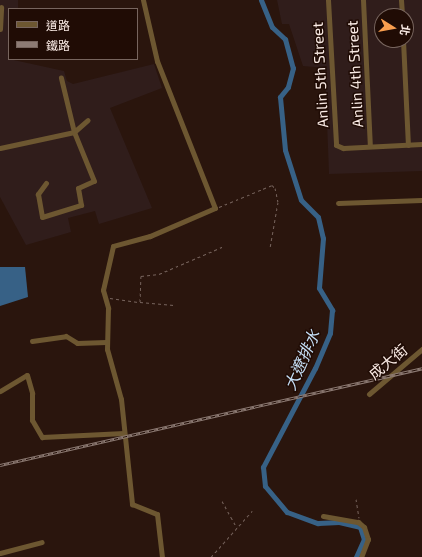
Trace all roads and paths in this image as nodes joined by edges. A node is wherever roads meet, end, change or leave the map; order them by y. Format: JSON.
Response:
{"nodes":[{"id":1,"x":143,"y":0,"type":"edge"},
{"id":2,"x":328,"y":0,"type":"edge"},
{"id":3,"x":363,"y":0,"type":"edge"},
{"id":4,"x":1,"y":7,"type":"dead end"},
{"id":5,"x":0,"y":29,"type":"edge"},
{"id":6,"x":403,"y":48,"type":"edge"},
{"id":7,"x":61,"y":78,"type":"dead end"},
{"id":8,"x":88,"y":120,"type":"dead end"},
{"id":9,"x":74,"y":132,"type":"junction"},
{"id":10,"x":422,"y":144,"type":"edge"},
{"id":11,"x":408,"y":145,"type":"junction"},
{"id":12,"x":370,"y":146,"type":"junction"},
{"id":13,"x":0,"y":148,"type":"edge"},
{"id":14,"x":46,"y":184,"type":"dead end"},
{"id":15,"x":422,"y":200,"type":"edge"},
{"id":16,"x":338,"y":203,"type":"dead end"},
{"id":17,"x":215,"y":208,"type":"junction"},
{"id":18,"x":222,"y":247,"type":"dead end"},
{"id":19,"x":270,"y":248,"type":"dead end"},
{"id":20,"x":104,"y":297,"type":"junction"},
{"id":21,"x":140,"y":302,"type":"junction"},
{"id":22,"x":174,"y":306,"type":"dead end"},
{"id":23,"x":32,"y":341,"type":"dead end"},
{"id":24,"x":106,"y":342,"type":"junction"},
{"id":25,"x":422,"y":349,"type":"edge"},
{"id":26,"x":0,"y":391,"type":"edge"},
{"id":27,"x":369,"y":394,"type":"dead end"},
{"id":28,"x":124,"y":433,"type":"junction"},
{"id":29,"x":356,"y":499,"type":"dead end"},
{"id":30,"x":222,"y":501,"type":"dead end"},
{"id":31,"x":252,"y":511,"type":"dead end"},
{"id":32,"x":324,"y":516,"type":"dead end"},
{"id":33,"x":358,"y":522,"type":"junction"},
{"id":34,"x":237,"y":529,"type":"junction"},
{"id":35,"x":42,"y":542,"type":"dead end"},
{"id":36,"x":0,"y":553,"type":"edge"},
{"id":37,"x":162,"y":557,"type":"edge"},
{"id":38,"x":211,"y":557,"type":"edge"},
{"id":39,"x":362,"y":557,"type":"edge"}],
"edges":[{"from":1,"to":17,"type":"street"},
{"from":2,"to":12,"type":"street","name":"Anlin 5th Street"},
{"from":3,"to":12,"type":"street","name":"Anlin 4th Street"},
{"from":4,"to":5,"type":"street"},
{"from":6,"to":11,"type":"street"},
{"from":7,"to":9,"type":"street"},
{"from":8,"to":9,"type":"street"},
{"from":9,"to":13,"type":"street"},
{"from":9,"to":14,"type":"street"},
{"from":10,"to":11,"type":"street"},
{"from":11,"to":12,"type":"street"},
{"from":15,"to":16,"type":"street"},
{"from":17,"to":19,"type":"path"},
{"from":17,"to":20,"type":"street"},
{"from":18,"to":21,"type":"path"},
{"from":20,"to":21,"type":"path"},
{"from":20,"to":24,"type":"street"},
{"from":21,"to":22,"type":"path"},
{"from":23,"to":24,"type":"street"},
{"from":24,"to":28,"type":"street"},
{"from":25,"to":27,"type":"street","name":"成大街"},
{"from":26,"to":28,"type":"street"},
{"from":28,"to":37,"type":"street"},
{"from":29,"to":33,"type":"path"},
{"from":30,"to":34,"type":"path"},
{"from":31,"to":34,"type":"path"},
{"from":32,"to":33,"type":"street"},
{"from":33,"to":39,"type":"street"},
{"from":34,"to":38,"type":"path"},
{"from":35,"to":36,"type":"street"}]}
